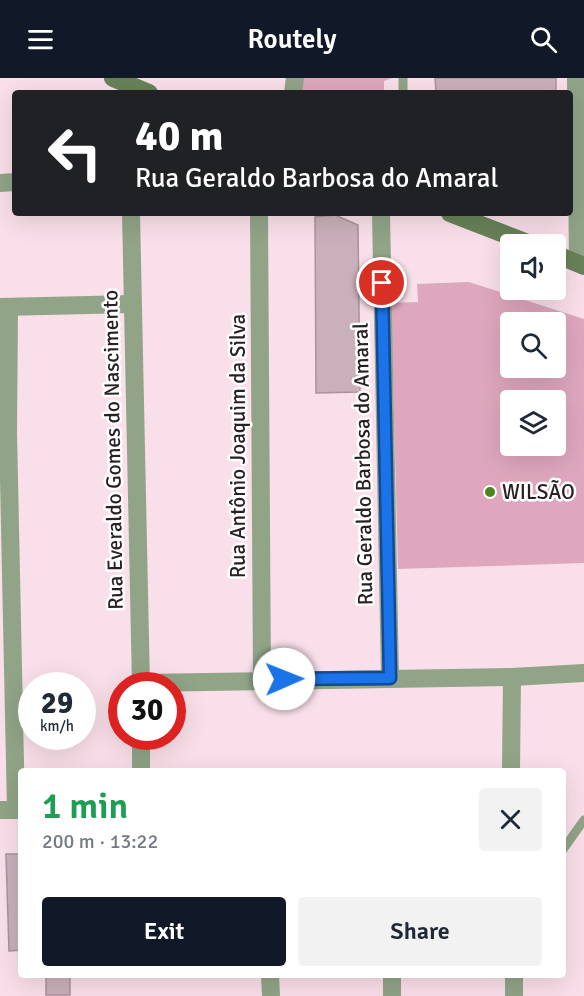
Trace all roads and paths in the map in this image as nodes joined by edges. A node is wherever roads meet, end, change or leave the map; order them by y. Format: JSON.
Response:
{"nodes":[{"id":1,"x":113,"y":78,"type":"edge"},
{"id":2,"x":576,"y":78,"type":"edge"},
{"id":3,"x":132,"y":89,"type":"edge"},
{"id":4,"x":131,"y":216,"type":"edge"},
{"id":5,"x":259,"y":216,"type":"edge"},
{"id":6,"x":381,"y":216,"type":"edge"},
{"id":7,"x":458,"y":216,"type":"edge"},
{"id":8,"x":504,"y":234,"type":"edge"},
{"id":9,"x":566,"y":258,"type":"edge"},
{"id":10,"x":581,"y":264,"type":"edge"},
{"id":11,"x":132,"y":304,"type":"junction"},
{"id":12,"x":4,"y":307,"type":"edge"},
{"id":13,"x":4,"y":432,"type":"edge"},
{"id":14,"x":5,"y":555,"type":"edge"},
{"id":15,"x":141,"y":672,"type":"edge"},
{"id":16,"x":584,"y":673,"type":"edge"},
{"id":17,"x":512,"y":677,"type":"junction"},
{"id":18,"x":390,"y":678,"type":"junction"},
{"id":19,"x":262,"y":680,"type":"junction"},
{"id":20,"x":7,"y":682,"type":"edge"},
{"id":21,"x":186,"y":683,"type":"edge"},
{"id":22,"x":141,"y":750,"type":"edge"},
{"id":23,"x":141,"y":768,"type":"edge"},
{"id":24,"x":511,"y":768,"type":"edge"},
{"id":25,"x":12,"y":810,"type":"edge"},
{"id":26,"x":584,"y":820,"type":"edge"},
{"id":27,"x":566,"y":845,"type":"edge"},
{"id":28,"x":270,"y":978,"type":"edge"},
{"id":29,"x":392,"y":978,"type":"edge"},
{"id":30,"x":514,"y":978,"type":"edge"},
{"id":31,"x":271,"y":996,"type":"edge"},
{"id":32,"x":392,"y":996,"type":"edge"},
{"id":33,"x":514,"y":996,"type":"edge"}],
"edges":[{"from":1,"to":3,"type":"main road"},
{"from":2,"to":10,"type":"street"},
{"from":4,"to":11,"type":"street","name":"Rua Everaldo Gomes do Nascimento"},
{"from":5,"to":19,"type":"street","name":"Rua Antônio Joaquim da Silva"},
{"from":6,"to":18,"type":"street","name":"Rua Geraldo Barbosa do Amaral"},
{"from":7,"to":8,"type":"main road"},
{"from":9,"to":10,"type":"main road"},
{"from":11,"to":12,"type":"street"},
{"from":11,"to":15,"type":"street","name":"Rua Everaldo Gomes do Nascimento"},
{"from":12,"to":13,"type":"street"},
{"from":13,"to":14,"type":"street"},
{"from":14,"to":20,"type":"street"},
{"from":16,"to":17,"type":"street"},
{"from":17,"to":18,"type":"street"},
{"from":17,"to":24,"type":"street"},
{"from":18,"to":19,"type":"street"},
{"from":19,"to":21,"type":"street"},
{"from":20,"to":25,"type":"street"},
{"from":22,"to":23,"type":"street"},
{"from":26,"to":27,"type":"lane"},
{"from":28,"to":31,"type":"street"},
{"from":29,"to":32,"type":"street"},
{"from":30,"to":33,"type":"street"}]}
